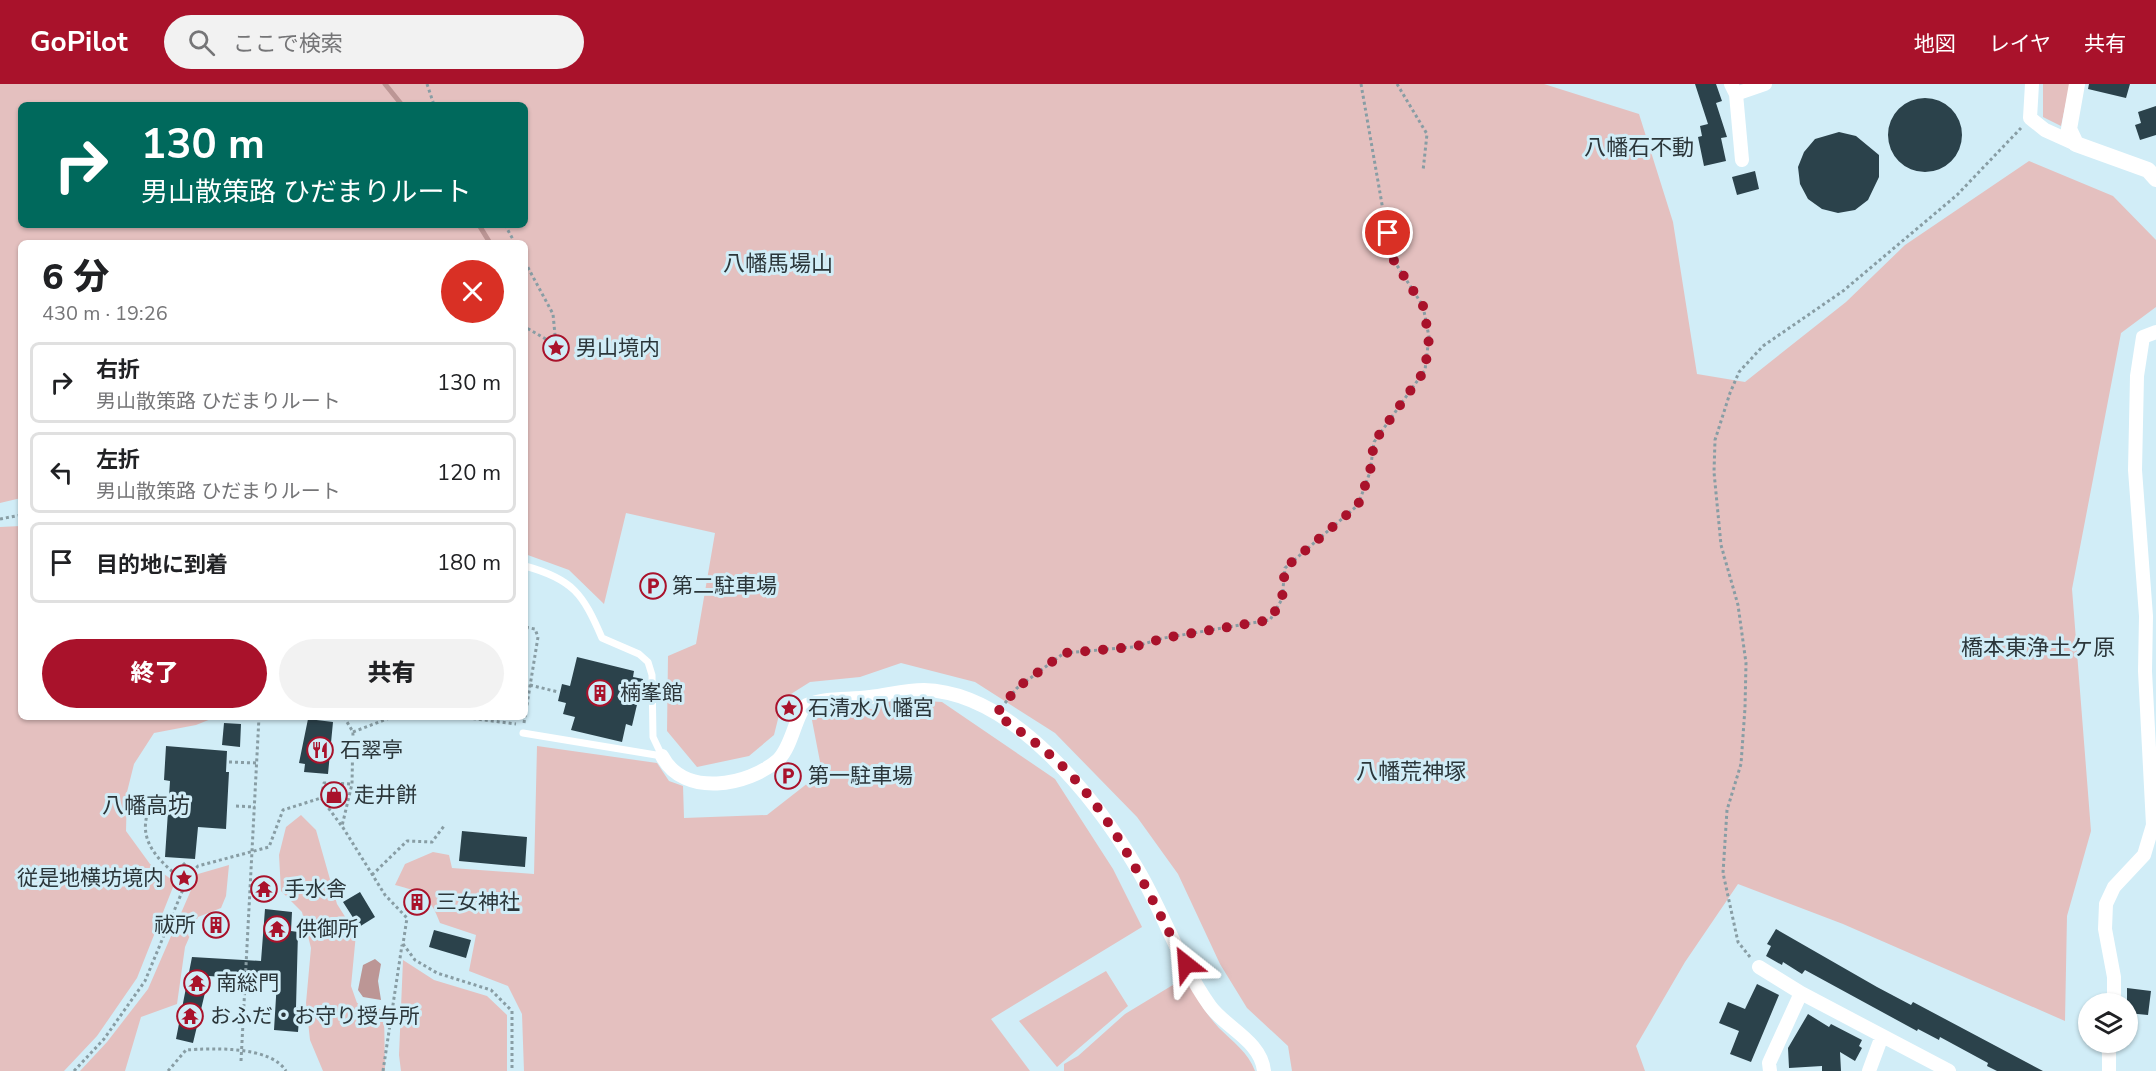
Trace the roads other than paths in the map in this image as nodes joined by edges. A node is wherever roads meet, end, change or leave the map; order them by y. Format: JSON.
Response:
{"nodes":[{"id":1,"x":1765,"y":84,"type":"edge"},
{"id":2,"x":2032,"y":84,"type":"edge"},
{"id":3,"x":2078,"y":84,"type":"edge"},
{"id":4,"x":1733,"y":89,"type":"edge"},
{"id":5,"x":2076,"y":144,"type":"junction"},
{"id":6,"x":1742,"y":160,"type":"dead end"},
{"id":7,"x":2156,"y":179,"type":"edge"},
{"id":8,"x":2156,"y":332,"type":"edge"},
{"id":9,"x":528,"y":567,"type":"edge"},
{"id":10,"x":523,"y":734,"type":"dead end"},
{"id":11,"x":662,"y":756,"type":"junction"},
{"id":12,"x":1759,"y":967,"type":"road end"},
{"id":13,"x":1801,"y":993,"type":"junction"},
{"id":14,"x":2114,"y":993,"type":"edge"},
{"id":15,"x":1882,"y":1036,"type":"junction"},
{"id":16,"x":2109,"y":1053,"type":"edge"},
{"id":17,"x":1264,"y":1071,"type":"edge"},
{"id":18,"x":1770,"y":1071,"type":"edge"},
{"id":19,"x":1869,"y":1071,"type":"edge"},
{"id":20,"x":1949,"y":1071,"type":"edge"},
{"id":21,"x":2109,"y":1071,"type":"edge"}],
"edges":[{"from":1,"to":4,"type":"street"},
{"from":2,"to":5,"type":"street"},
{"from":3,"to":5,"type":"street"},
{"from":4,"to":6,"type":"street"},
{"from":5,"to":7,"type":"street"},
{"from":8,"to":14,"type":"street"},
{"from":9,"to":11,"type":"lane"},
{"from":10,"to":11,"type":"lane"},
{"from":11,"to":17,"type":"street"},
{"from":12,"to":13,"type":"street"},
{"from":13,"to":15,"type":"street"},
{"from":13,"to":18,"type":"street"},
{"from":15,"to":19,"type":"street"},
{"from":15,"to":20,"type":"street"},
{"from":16,"to":21,"type":"street"}]}
